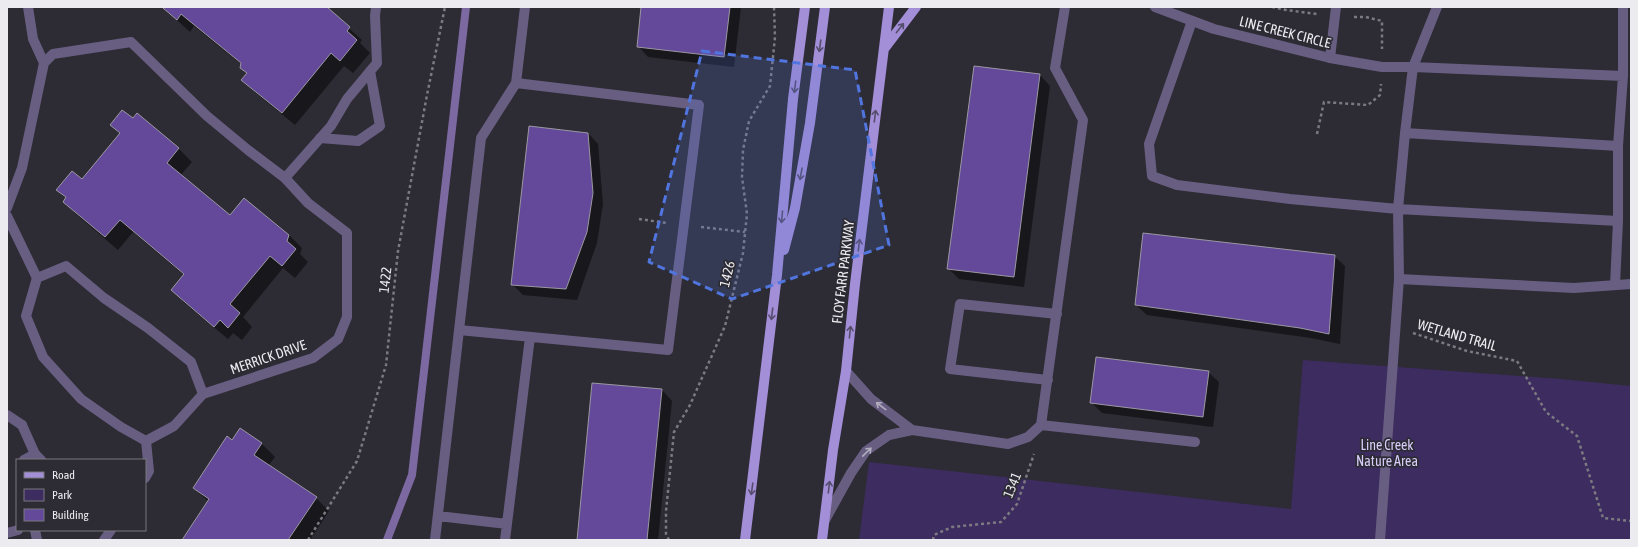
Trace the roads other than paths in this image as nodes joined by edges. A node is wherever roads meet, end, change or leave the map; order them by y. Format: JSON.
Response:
{"nodes":[{"id":1,"x":28,"y":7,"type":"edge"},
{"id":2,"x":376,"y":7,"type":"edge"},
{"id":3,"x":525,"y":7,"type":"edge"},
{"id":4,"x":805,"y":7,"type":"edge"},
{"id":5,"x":826,"y":7,"type":"edge"},
{"id":6,"x":889,"y":7,"type":"edge"},
{"id":7,"x":916,"y":7,"type":"edge"},
{"id":8,"x":1065,"y":7,"type":"edge"},
{"id":9,"x":1155,"y":7,"type":"edge"},
{"id":10,"x":1336,"y":7,"type":"edge"},
{"id":11,"x":1438,"y":7,"type":"edge"},
{"id":12,"x":1622,"y":7,"type":"edge"},
{"id":13,"x":1192,"y":22,"type":"junction"},
{"id":14,"x":884,"y":49,"type":"junction"},
{"id":15,"x":1330,"y":58,"type":"junction"},
{"id":16,"x":44,"y":63,"type":"junction"},
{"id":17,"x":1413,"y":67,"type":"junction"},
{"id":18,"x":370,"y":71,"type":"junction"},
{"id":19,"x":1622,"y":76,"type":"junction"},
{"id":20,"x":516,"y":84,"type":"junction"},
{"id":21,"x":1405,"y":133,"type":"junction"},
{"id":22,"x":320,"y":138,"type":"junction"},
{"id":23,"x":1618,"y":146,"type":"junction"},
{"id":24,"x":285,"y":178,"type":"junction"},
{"id":25,"x":7,"y":208,"type":"edge"},
{"id":26,"x":1398,"y":209,"type":"junction"},
{"id":27,"x":7,"y":216,"type":"edge"},
{"id":28,"x":1618,"y":221,"type":"junction"},
{"id":29,"x":777,"y":275,"type":"junction"},
{"id":30,"x":37,"y":278,"type":"junction"},
{"id":31,"x":1399,"y":279,"type":"junction"},
{"id":32,"x":1631,"y":284,"type":"edge"},
{"id":33,"x":1615,"y":285,"type":"junction"},
{"id":34,"x":1057,"y":314,"type":"junction"},
{"id":35,"x":459,"y":330,"type":"junction"},
{"id":36,"x":530,"y":337,"type":"junction"},
{"id":37,"x":846,"y":371,"type":"junction"},
{"id":38,"x":1048,"y":380,"type":"junction"},
{"id":39,"x":203,"y":394,"type":"junction"},
{"id":40,"x":7,"y":415,"type":"edge"},
{"id":41,"x":1042,"y":426,"type":"junction"},
{"id":42,"x":912,"y":430,"type":"junction"},
{"id":43,"x":146,"y":441,"type":"junction"},
{"id":44,"x":1195,"y":442,"type":"dead end"},
{"id":45,"x":38,"y":457,"type":"edge"},
{"id":46,"x":146,"y":476,"type":"edge"},
{"id":47,"x":438,"y":516,"type":"junction"},
{"id":48,"x":825,"y":520,"type":"junction"},
{"id":49,"x":508,"y":524,"type":"junction"},
{"id":50,"x":110,"y":531,"type":"edge"},
{"id":51,"x":104,"y":540,"type":"edge"},
{"id":52,"x":435,"y":540,"type":"edge"},
{"id":53,"x":506,"y":540,"type":"edge"},
{"id":54,"x":745,"y":540,"type":"edge"},
{"id":55,"x":822,"y":540,"type":"edge"},
{"id":56,"x":1380,"y":540,"type":"edge"}],
"edges":[{"from":1,"to":16,"type":"street"},
{"from":2,"to":18,"type":"street"},
{"from":3,"to":20,"type":"street"},
{"from":4,"to":29,"type":"main road","one_way":true},
{"from":5,"to":29,"type":"main road","one_way":true},
{"from":6,"to":14,"type":"main road","name":"FLOY FARR PARKWAY"},
{"from":14,"to":7,"type":"main road","one_way":true},
{"from":8,"to":34,"type":"street"},
{"from":9,"to":13,"type":"street","name":"LINE CREEK CIRCLE"},
{"from":10,"to":15,"type":"street"},
{"from":11,"to":17,"type":"street"},
{"from":12,"to":19,"type":"street"},
{"from":13,"to":15,"type":"street","name":"LINE CREEK CIRCLE"},
{"from":13,"to":26,"type":"street"},
{"from":37,"to":14,"type":"main road","name":"FLOY FARR PARKWAY","one_way":true},
{"from":15,"to":17,"type":"street","name":"LINE CREEK CIRCLE"},
{"from":16,"to":24,"type":"street","name":"MERRICK DRIVE"},
{"from":16,"to":25,"type":"street"},
{"from":17,"to":19,"type":"street","name":"LINE CREEK CIRCLE"},
{"from":17,"to":21,"type":"street"},
{"from":18,"to":22,"type":"street"},
{"from":18,"to":22,"type":"street"},
{"from":19,"to":23,"type":"street"},
{"from":20,"to":35,"type":"street"},
{"from":20,"to":36,"type":"street"},
{"from":21,"to":23,"type":"street"},
{"from":21,"to":26,"type":"street"},
{"from":22,"to":24,"type":"street"},
{"from":23,"to":28,"type":"street"},
{"from":24,"to":39,"type":"street","name":"MERRICK DRIVE"},
{"from":26,"to":28,"type":"street"},
{"from":26,"to":31,"type":"street"},
{"from":27,"to":30,"type":"street"},
{"from":28,"to":33,"type":"street"},
{"from":29,"to":54,"type":"main road","one_way":true},
{"from":30,"to":39,"type":"street"},
{"from":30,"to":43,"type":"street"},
{"from":31,"to":33,"type":"street"},
{"from":31,"to":56,"type":"street"},
{"from":32,"to":33,"type":"street"},
{"from":34,"to":38,"type":"street"},
{"from":34,"to":38,"type":"street"},
{"from":35,"to":36,"type":"street"},
{"from":35,"to":47,"type":"street"},
{"from":36,"to":49,"type":"street"},
{"from":42,"to":37,"type":"street","one_way":true},
{"from":48,"to":37,"type":"main road","name":"FLOY FARR PARKWAY","one_way":true},
{"from":38,"to":41,"type":"street"},
{"from":39,"to":43,"type":"street","name":"MERRICK DRIVE"},
{"from":40,"to":45,"type":"street"},
{"from":41,"to":42,"type":"street"},
{"from":41,"to":44,"type":"street"},
{"from":48,"to":42,"type":"street","one_way":true},
{"from":43,"to":46,"type":"street"},
{"from":47,"to":49,"type":"street"},
{"from":47,"to":52,"type":"street"},
{"from":48,"to":55,"type":"main road","name":"FLOY FARR PARKWAY"},
{"from":49,"to":53,"type":"street"},
{"from":50,"to":51,"type":"street"}]}
